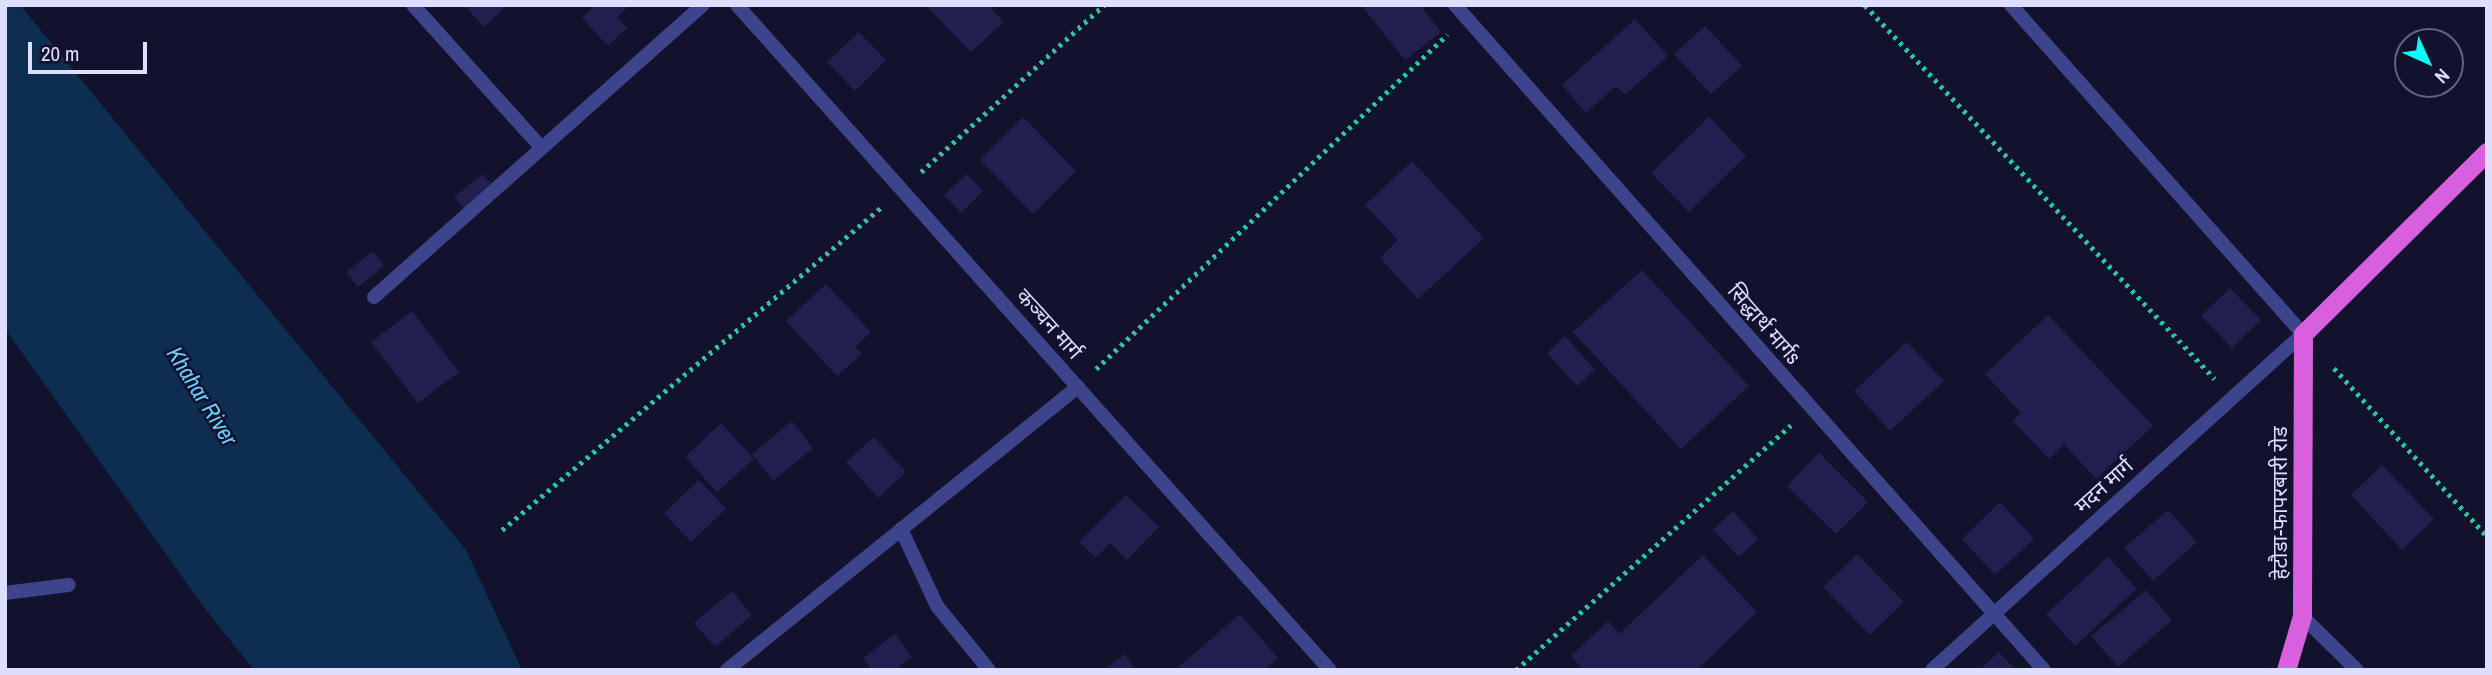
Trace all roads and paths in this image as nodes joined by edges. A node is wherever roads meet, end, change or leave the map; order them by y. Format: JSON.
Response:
{"nodes":[{"id":1,"x":414,"y":5,"type":"edge"},
{"id":2,"x":703,"y":5,"type":"edge"},
{"id":3,"x":737,"y":5,"type":"edge"},
{"id":4,"x":1104,"y":5,"type":"edge"},
{"id":5,"x":1455,"y":5,"type":"edge"},
{"id":6,"x":1865,"y":5,"type":"edge"},
{"id":7,"x":2011,"y":5,"type":"edge"},
{"id":8,"x":1465,"y":17,"type":"junction"},
{"id":9,"x":541,"y":147,"type":"junction"},
{"id":10,"x":2487,"y":152,"type":"edge"},
{"id":11,"x":901,"y":190,"type":"junction"},
{"id":12,"x":374,"y":297,"type":"dead end"},
{"id":13,"x":2304,"y":334,"type":"junction"},
{"id":14,"x":1078,"y":387,"type":"junction"},
{"id":15,"x":2232,"y":398,"type":"junction"},
{"id":16,"x":1810,"y":408,"type":"junction"},
{"id":17,"x":502,"y":530,"type":"dead end"},
{"id":18,"x":901,"y":530,"type":"junction"},
{"id":19,"x":2487,"y":536,"type":"edge"},
{"id":20,"x":68,"y":585,"type":"dead end"},
{"id":21,"x":5,"y":593,"type":"edge"},
{"id":22,"x":1992,"y":615,"type":"junction"},
{"id":23,"x":2302,"y":616,"type":"junction"},
{"id":24,"x":727,"y":670,"type":"edge"},
{"id":25,"x":989,"y":670,"type":"edge"},
{"id":26,"x":1330,"y":670,"type":"edge"},
{"id":27,"x":1516,"y":670,"type":"edge"},
{"id":28,"x":1932,"y":670,"type":"edge"},
{"id":29,"x":2044,"y":670,"type":"edge"},
{"id":30,"x":2286,"y":670,"type":"edge"},
{"id":31,"x":2357,"y":670,"type":"edge"}],
"edges":[{"from":1,"to":9,"type":"street"},
{"from":2,"to":9,"type":"street"},
{"from":3,"to":11,"type":"street","name":"कञ्चन मार्ग"},
{"from":4,"to":11,"type":"path"},
{"from":5,"to":8,"type":"street","name":"सिद्धार्थ मार्गs"},
{"from":6,"to":15,"type":"path"},
{"from":7,"to":13,"type":"street"},
{"from":8,"to":14,"type":"path"},
{"from":8,"to":16,"type":"street","name":"सिद्धार्थ मार्गs"},
{"from":9,"to":12,"type":"street"},
{"from":10,"to":13,"type":"highway"},
{"from":11,"to":14,"type":"street","name":"कञ्चन मार्ग"},
{"from":11,"to":17,"type":"path"},
{"from":13,"to":15,"type":"street","name":"मदन मार्ग"},
{"from":13,"to":19,"type":"path"},
{"from":13,"to":23,"type":"highway","name":"हेटौडा-फापरबारी रोड"},
{"from":14,"to":18,"type":"street"},
{"from":14,"to":26,"type":"street","name":"कञ्चन मार्ग"},
{"from":15,"to":22,"type":"street","name":"मदन मार्ग"},
{"from":16,"to":22,"type":"street","name":"सिद्धार्थ मार्गs"},
{"from":16,"to":27,"type":"path"},
{"from":18,"to":24,"type":"street"},
{"from":18,"to":25,"type":"street"},
{"from":20,"to":21,"type":"street"},
{"from":22,"to":28,"type":"street","name":"मदन मार्ग"},
{"from":22,"to":29,"type":"street","name":"सिद्धार्थ मार्गs"},
{"from":23,"to":30,"type":"highway","name":"हेटौडा-फापरबारी रोड"},
{"from":23,"to":31,"type":"street"}]}
